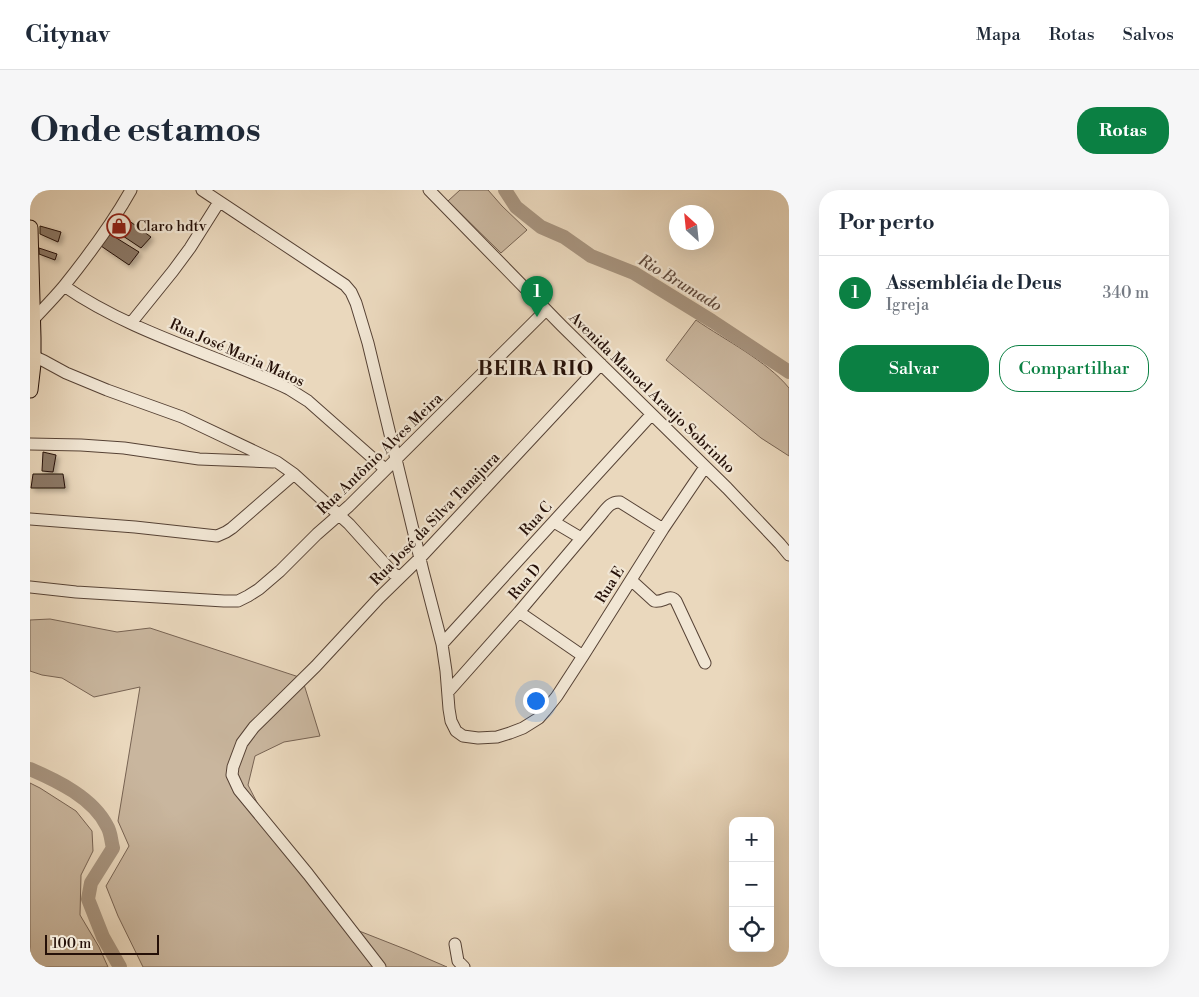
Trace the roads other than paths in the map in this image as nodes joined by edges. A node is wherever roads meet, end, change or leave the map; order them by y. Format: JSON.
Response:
{"nodes":[{"id":1,"x":131,"y":190,"type":"edge"},
{"id":2,"x":202,"y":190,"type":"edge"},
{"id":3,"x":429,"y":190,"type":"edge"},
{"id":4,"x":219,"y":202,"type":"junction"},
{"id":5,"x":30,"y":228,"type":"edge"},
{"id":6,"x":64,"y":286,"type":"junction"},
{"id":7,"x":31,"y":295,"type":"edge"},
{"id":8,"x":546,"y":310,"type":"junction"},
{"id":9,"x":32,"y":321,"type":"junction"},
{"id":10,"x":131,"y":323,"type":"junction"},
{"id":11,"x":33,"y":356,"type":"junction"},
{"id":12,"x":601,"y":364,"type":"junction"},
{"id":13,"x":30,"y":390,"type":"edge"},
{"id":14,"x":652,"y":414,"type":"junction"},
{"id":15,"x":30,"y":444,"type":"edge"},
{"id":16,"x":397,"y":458,"type":"junction"},
{"id":17,"x":277,"y":462,"type":"junction"},
{"id":18,"x":705,"y":467,"type":"junction"},
{"id":19,"x":385,"y":469,"type":"junction"},
{"id":20,"x":294,"y":474,"type":"junction"},
{"id":21,"x":339,"y":514,"type":"junction"},
{"id":22,"x":30,"y":519,"type":"edge"},
{"id":23,"x":554,"y":522,"type":"junction"},
{"id":24,"x":663,"y":529,"type":"junction"},
{"id":25,"x":581,"y":538,"type":"junction"},
{"id":26,"x":789,"y":555,"type":"edge"},
{"id":27,"x":420,"y":558,"type":"junction"},
{"id":28,"x":402,"y":575,"type":"junction"},
{"id":29,"x":631,"y":580,"type":"junction"},
{"id":30,"x":30,"y":587,"type":"edge"},
{"id":31,"x":519,"y":612,"type":"junction"},
{"id":32,"x":442,"y":644,"type":"junction"},
{"id":33,"x":583,"y":656,"type":"junction"},
{"id":34,"x":704,"y":663,"type":"dead end"},
{"id":35,"x":448,"y":692,"type":"junction"},
{"id":36,"x":456,"y":944,"type":"dead end"},
{"id":37,"x":380,"y":967,"type":"edge"},
{"id":38,"x":464,"y":967,"type":"edge"}],
"edges":[{"from":1,"to":6,"type":"street"},
{"from":2,"to":4,"type":"street"},
{"from":3,"to":8,"type":"street","name":"Avenida Manoel Araujo Sobrinho"},
{"from":4,"to":10,"type":"street"},
{"from":4,"to":16,"type":"street"},
{"from":5,"to":7,"type":"main road"},
{"from":6,"to":9,"type":"street"},
{"from":6,"to":10,"type":"street","name":"Rua José Maria Matos"},
{"from":7,"to":9,"type":"main road"},
{"from":8,"to":12,"type":"street","name":"Avenida Manoel Araujo Sobrinho"},
{"from":8,"to":16,"type":"street","name":"Rua Antônio Alves Meira"},
{"from":9,"to":11,"type":"main road"},
{"from":10,"to":19,"type":"street","name":"Rua José Maria Matos"},
{"from":11,"to":13,"type":"main road"},
{"from":11,"to":17,"type":"street"},
{"from":12,"to":14,"type":"street","name":"Avenida Manoel Araujo Sobrinho"},
{"from":12,"to":27,"type":"street","name":"Rua José da Silva Tanajura"},
{"from":14,"to":18,"type":"street","name":"Avenida Manoel Araujo Sobrinho"},
{"from":14,"to":23,"type":"street","name":"Rua C"},
{"from":15,"to":17,"type":"street"},
{"from":16,"to":19,"type":"street","name":"Rua Antônio Alves Meira"},
{"from":16,"to":27,"type":"street"},
{"from":17,"to":20,"type":"street"},
{"from":18,"to":24,"type":"street","name":"Rua E"},
{"from":18,"to":26,"type":"street","name":"Avenida Manoel Araujo Sobrinho"},
{"from":19,"to":21,"type":"street","name":"Rua Antônio Alves Meira"},
{"from":20,"to":21,"type":"street"},
{"from":20,"to":22,"type":"street"},
{"from":21,"to":28,"type":"street"},
{"from":21,"to":30,"type":"street","name":"Rua Antônio Alves Meira"},
{"from":23,"to":25,"type":"street"},
{"from":23,"to":32,"type":"street","name":"Rua C"},
{"from":24,"to":25,"type":"street","name":"Rua D"},
{"from":24,"to":29,"type":"street","name":"Rua E"},
{"from":25,"to":31,"type":"street","name":"Rua D"},
{"from":27,"to":28,"type":"street","name":"Rua José da Silva Tanajura"},
{"from":27,"to":32,"type":"street"},
{"from":28,"to":37,"type":"street","name":"Rua José da Silva Tanajura"},
{"from":29,"to":33,"type":"street","name":"Rua E"},
{"from":29,"to":34,"type":"street"},
{"from":31,"to":33,"type":"street"},
{"from":31,"to":35,"type":"street","name":"Rua D"},
{"from":32,"to":35,"type":"street"},
{"from":33,"to":35,"type":"street","name":"Rua E"},
{"from":36,"to":38,"type":"street"}]}
